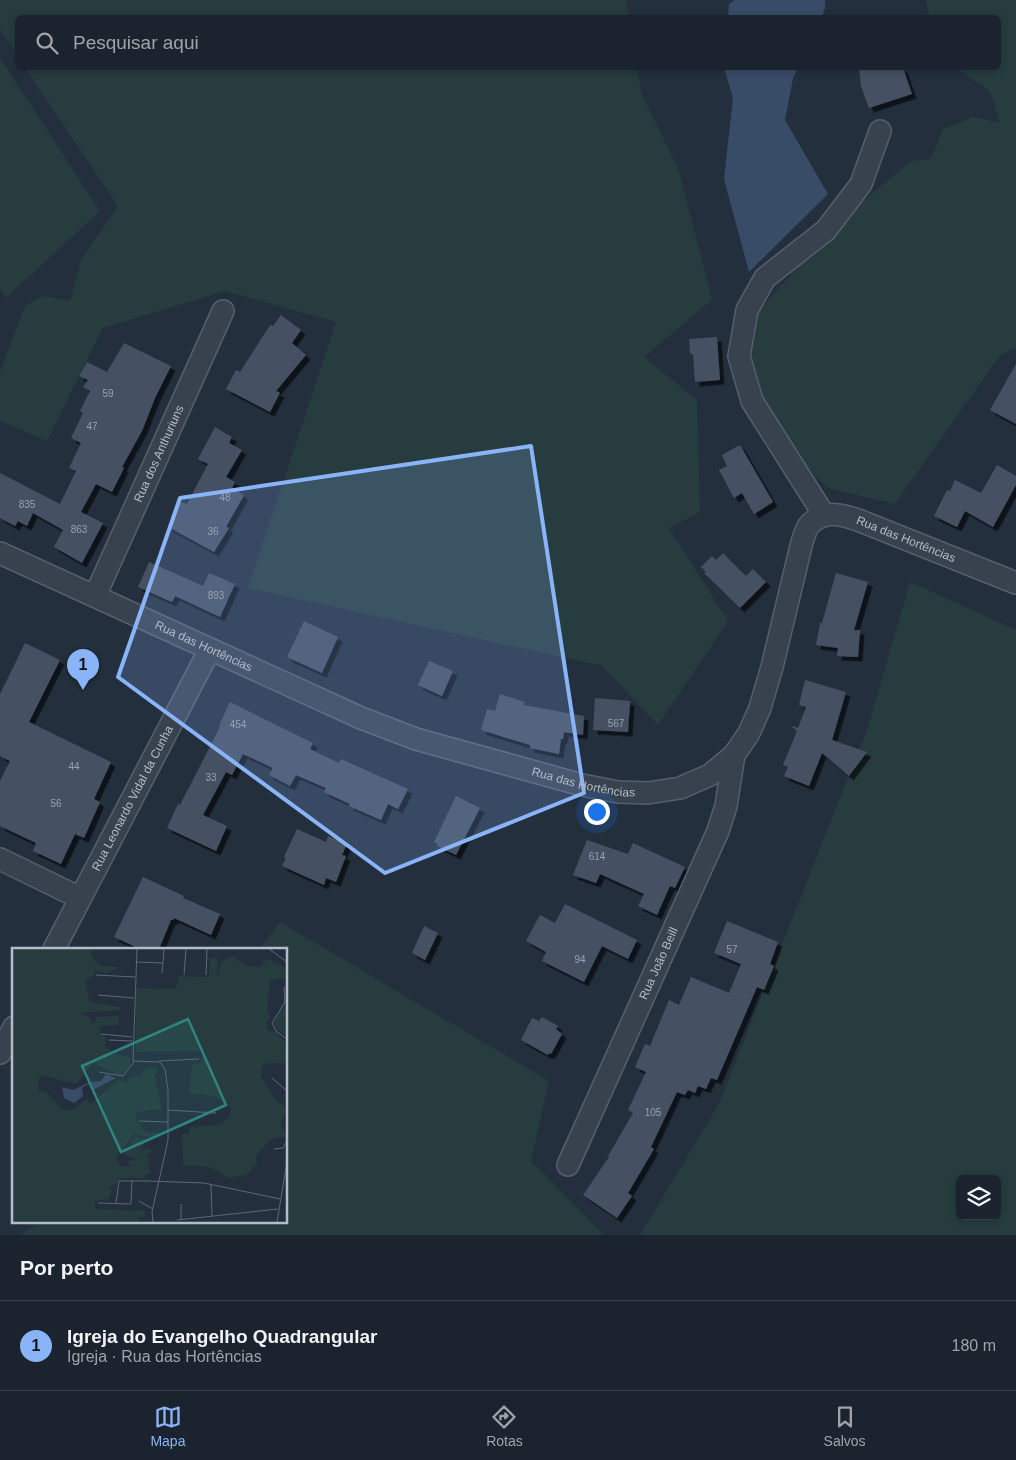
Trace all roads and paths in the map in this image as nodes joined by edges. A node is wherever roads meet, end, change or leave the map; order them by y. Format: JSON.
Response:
{"nodes":[{"id":1,"x":880,"y":131,"type":"dead end"},
{"id":2,"x":223,"y":311,"type":"dead end"},
{"id":3,"x":824,"y":515,"type":"junction"},
{"id":4,"x":0,"y":553,"type":"edge"},
{"id":5,"x":1016,"y":583,"type":"edge"},
{"id":6,"x":94,"y":596,"type":"junction"},
{"id":7,"x":210,"y":649,"type":"junction"},
{"id":8,"x":734,"y":756,"type":"junction"},
{"id":9,"x":0,"y":859,"type":"edge"},
{"id":10,"x":80,"y":898,"type":"junction"},
{"id":11,"x":55,"y":948,"type":"edge"},
{"id":12,"x":12,"y":1031,"type":"edge"},
{"id":13,"x":0,"y":1053,"type":"edge"},
{"id":14,"x":568,"y":1166,"type":"dead end"}],
"edges":[{"from":1,"to":3,"type":"street"},
{"from":2,"to":6,"type":"street","name":"Rua dos Anthuriuns"},
{"from":3,"to":5,"type":"street","name":"Rua das Hortências"},
{"from":3,"to":8,"type":"street","name":"Rua das Hortências"},
{"from":4,"to":6,"type":"street","name":"Rua das Hortências"},
{"from":6,"to":7,"type":"street","name":"Rua das Hortências"},
{"from":7,"to":8,"type":"street","name":"Rua das Hortências"},
{"from":7,"to":10,"type":"street","name":"Rua Leonardo Vidal da Cunha"},
{"from":8,"to":14,"type":"street","name":"Rua João Beill"},
{"from":9,"to":10,"type":"street"},
{"from":10,"to":11,"type":"street","name":"Rua Leonardo Vidal da Cunha"},
{"from":12,"to":13,"type":"street"}]}
